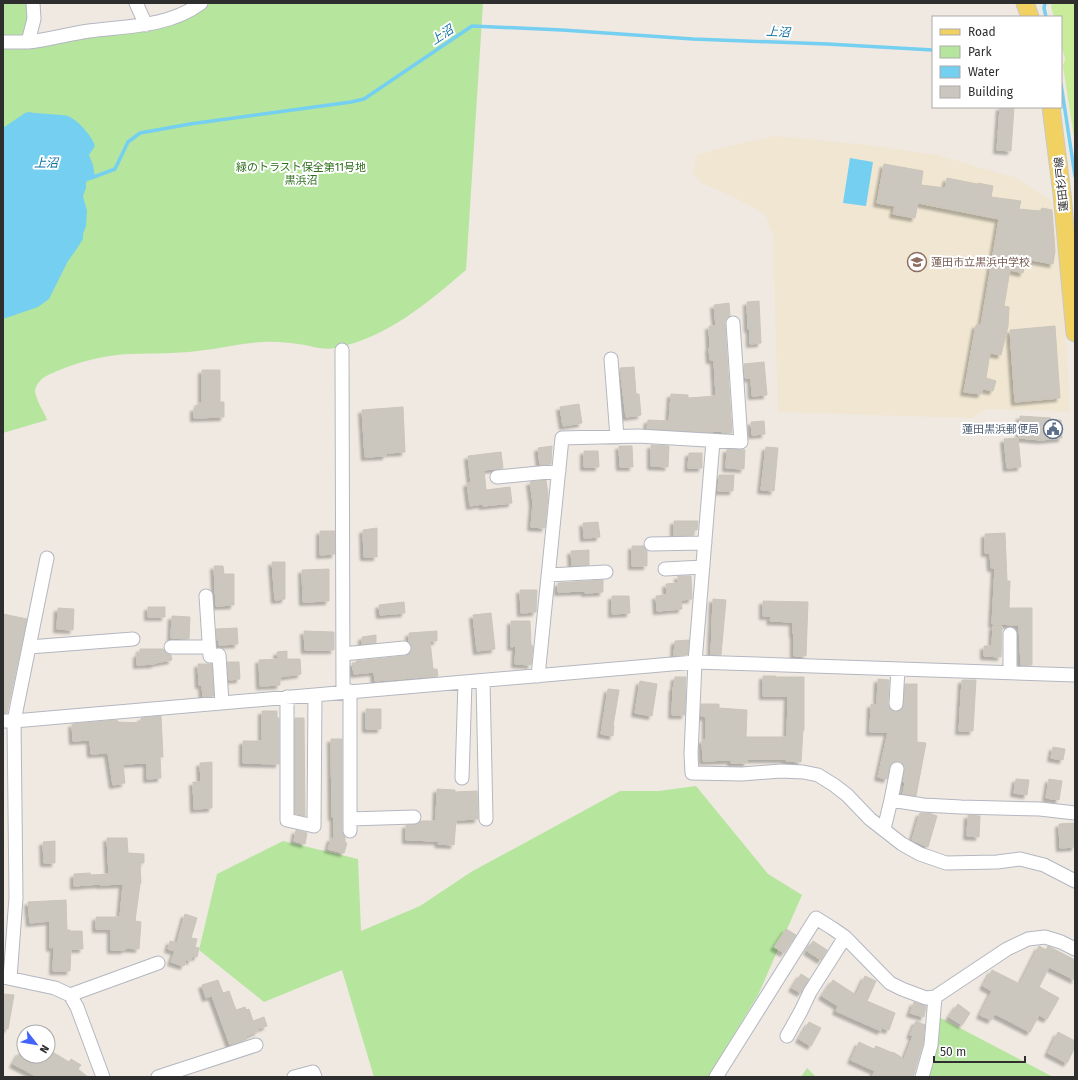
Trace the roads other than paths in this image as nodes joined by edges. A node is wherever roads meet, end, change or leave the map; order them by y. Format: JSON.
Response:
{"nodes":[{"id":1,"x":33,"y":3,"type":"edge"},
{"id":2,"x":136,"y":3,"type":"edge"},
{"id":3,"x":201,"y":3,"type":"edge"},
{"id":4,"x":1025,"y":3,"type":"edge"},
{"id":5,"x":1030,"y":16,"type":"edge"},
{"id":6,"x":146,"y":25,"type":"junction"},
{"id":7,"x":3,"y":42,"type":"edge"},
{"id":8,"x":28,"y":42,"type":"junction"},
{"id":9,"x":1052,"y":108,"type":"edge"},
{"id":10,"x":1072,"y":250,"type":"edge"},
{"id":11,"x":1072,"y":271,"type":"edge"},
{"id":12,"x":733,"y":323,"type":"dead end"},
{"id":13,"x":1075,"y":333,"type":"edge"},
{"id":14,"x":342,"y":350,"type":"dead end"},
{"id":15,"x":611,"y":359,"type":"dead end"},
{"id":16,"x":617,"y":437,"type":"junction"},
{"id":17,"x":713,"y":441,"type":"junction"},
{"id":18,"x":559,"y":471,"type":"junction"},
{"id":19,"x":497,"y":477,"type":"dead end"},
{"id":20,"x":705,"y":543,"type":"junction"},
{"id":21,"x":651,"y":544,"type":"dead end"},
{"id":22,"x":47,"y":558,"type":"dead end"},
{"id":23,"x":703,"y":567,"type":"junction"},
{"id":24,"x":665,"y":569,"type":"dead end"},
{"id":25,"x":606,"y":572,"type":"dead end"},
{"id":26,"x":548,"y":575,"type":"junction"},
{"id":27,"x":206,"y":596,"type":"dead end"},
{"id":28,"x":1010,"y":634,"type":"dead end"},
{"id":29,"x":133,"y":640,"type":"dead end"},
{"id":30,"x":29,"y":647,"type":"junction"},
{"id":31,"x":171,"y":647,"type":"dead end"},
{"id":32,"x":209,"y":647,"type":"junction"},
{"id":33,"x":404,"y":648,"type":"dead end"},
{"id":34,"x":343,"y":654,"type":"junction"},
{"id":35,"x":695,"y":662,"type":"junction"},
{"id":36,"x":898,"y":669,"type":"junction"},
{"id":37,"x":1010,"y":673,"type":"junction"},
{"id":38,"x":1075,"y":675,"type":"edge"},
{"id":39,"x":538,"y":676,"type":"junction"},
{"id":40,"x":483,"y":681,"type":"junction"},
{"id":41,"x":465,"y":682,"type":"junction"},
{"id":42,"x":346,"y":692,"type":"junction"},
{"id":43,"x":315,"y":695,"type":"junction"},
{"id":44,"x":287,"y":697,"type":"junction"},
{"id":45,"x":222,"y":703,"type":"junction"},
{"id":46,"x":896,"y":704,"type":"dead end"},
{"id":47,"x":9,"y":721,"type":"edge"},
{"id":48,"x":898,"y":769,"type":"dead end"},
{"id":49,"x":462,"y":778,"type":"dead end"},
{"id":50,"x":891,"y":800,"type":"junction"},
{"id":51,"x":1075,"y":813,"type":"edge"},
{"id":52,"x":414,"y":817,"type":"dead end"},
{"id":53,"x":486,"y":819,"type":"dead end"},
{"id":54,"x":884,"y":829,"type":"junction"},
{"id":55,"x":1075,"y":881,"type":"edge"},
{"id":56,"x":845,"y":937,"type":"junction"},
{"id":57,"x":1075,"y":949,"type":"edge"},
{"id":58,"x":158,"y":963,"type":"dead end"},
{"id":59,"x":6,"y":977,"type":"edge"},
{"id":60,"x":70,"y":995,"type":"junction"},
{"id":61,"x":935,"y":997,"type":"junction"},
{"id":62,"x":787,"y":1036,"type":"dead end"},
{"id":63,"x":256,"y":1045,"type":"dead end"},
{"id":64,"x":103,"y":1077,"type":"edge"},
{"id":65,"x":158,"y":1077,"type":"edge"},
{"id":66,"x":294,"y":1077,"type":"edge"},
{"id":67,"x":315,"y":1077,"type":"edge"},
{"id":68,"x":716,"y":1077,"type":"edge"},
{"id":69,"x":922,"y":1077,"type":"edge"}],
"edges":[{"from":1,"to":8,"type":"street"},
{"from":2,"to":6,"type":"street"},
{"from":3,"to":6,"type":"street"},
{"from":4,"to":5,"type":"main road"},
{"from":6,"to":8,"type":"street"},
{"from":7,"to":8,"type":"street"},
{"from":9,"to":10,"type":"main road","name":"蓮田杉戸線"},
{"from":10,"to":11,"type":"main road","name":"蓮田杉戸線"},
{"from":11,"to":13,"type":"main road","name":"蓮田杉戸線"},
{"from":12,"to":17,"type":"street"},
{"from":14,"to":34,"type":"street"},
{"from":15,"to":16,"type":"street"},
{"from":16,"to":17,"type":"street"},
{"from":16,"to":18,"type":"street"},
{"from":17,"to":20,"type":"street"},
{"from":18,"to":19,"type":"street"},
{"from":18,"to":26,"type":"street"},
{"from":20,"to":21,"type":"street"},
{"from":20,"to":23,"type":"street"},
{"from":22,"to":30,"type":"street"},
{"from":23,"to":24,"type":"street"},
{"from":23,"to":35,"type":"street"},
{"from":25,"to":26,"type":"street"},
{"from":26,"to":39,"type":"street"},
{"from":27,"to":32,"type":"street"},
{"from":28,"to":37,"type":"street"},
{"from":29,"to":30,"type":"street"},
{"from":30,"to":47,"type":"street"},
{"from":31,"to":32,"type":"street"},
{"from":32,"to":45,"type":"street"},
{"from":33,"to":34,"type":"street"},
{"from":34,"to":42,"type":"street"},
{"from":35,"to":36,"type":"street"},
{"from":35,"to":39,"type":"street"},
{"from":35,"to":54,"type":"street"},
{"from":36,"to":37,"type":"street"},
{"from":36,"to":46,"type":"street"},
{"from":37,"to":38,"type":"street"},
{"from":39,"to":40,"type":"street"},
{"from":40,"to":41,"type":"street"},
{"from":40,"to":53,"type":"street"},
{"from":41,"to":42,"type":"street"},
{"from":41,"to":49,"type":"street"},
{"from":42,"to":43,"type":"street"},
{"from":42,"to":52,"type":"street"},
{"from":43,"to":44,"type":"street"},
{"from":43,"to":44,"type":"street"},
{"from":44,"to":45,"type":"street"},
{"from":45,"to":47,"type":"street"},
{"from":47,"to":59,"type":"street"},
{"from":48,"to":50,"type":"street"},
{"from":50,"to":51,"type":"street"},
{"from":50,"to":54,"type":"street"},
{"from":54,"to":55,"type":"street"},
{"from":56,"to":61,"type":"street"},
{"from":56,"to":62,"type":"street"},
{"from":56,"to":68,"type":"street"},
{"from":57,"to":61,"type":"street"},
{"from":58,"to":60,"type":"street"},
{"from":59,"to":60,"type":"street"},
{"from":60,"to":64,"type":"street"},
{"from":61,"to":69,"type":"street"},
{"from":63,"to":65,"type":"street"},
{"from":66,"to":67,"type":"street"}]}
